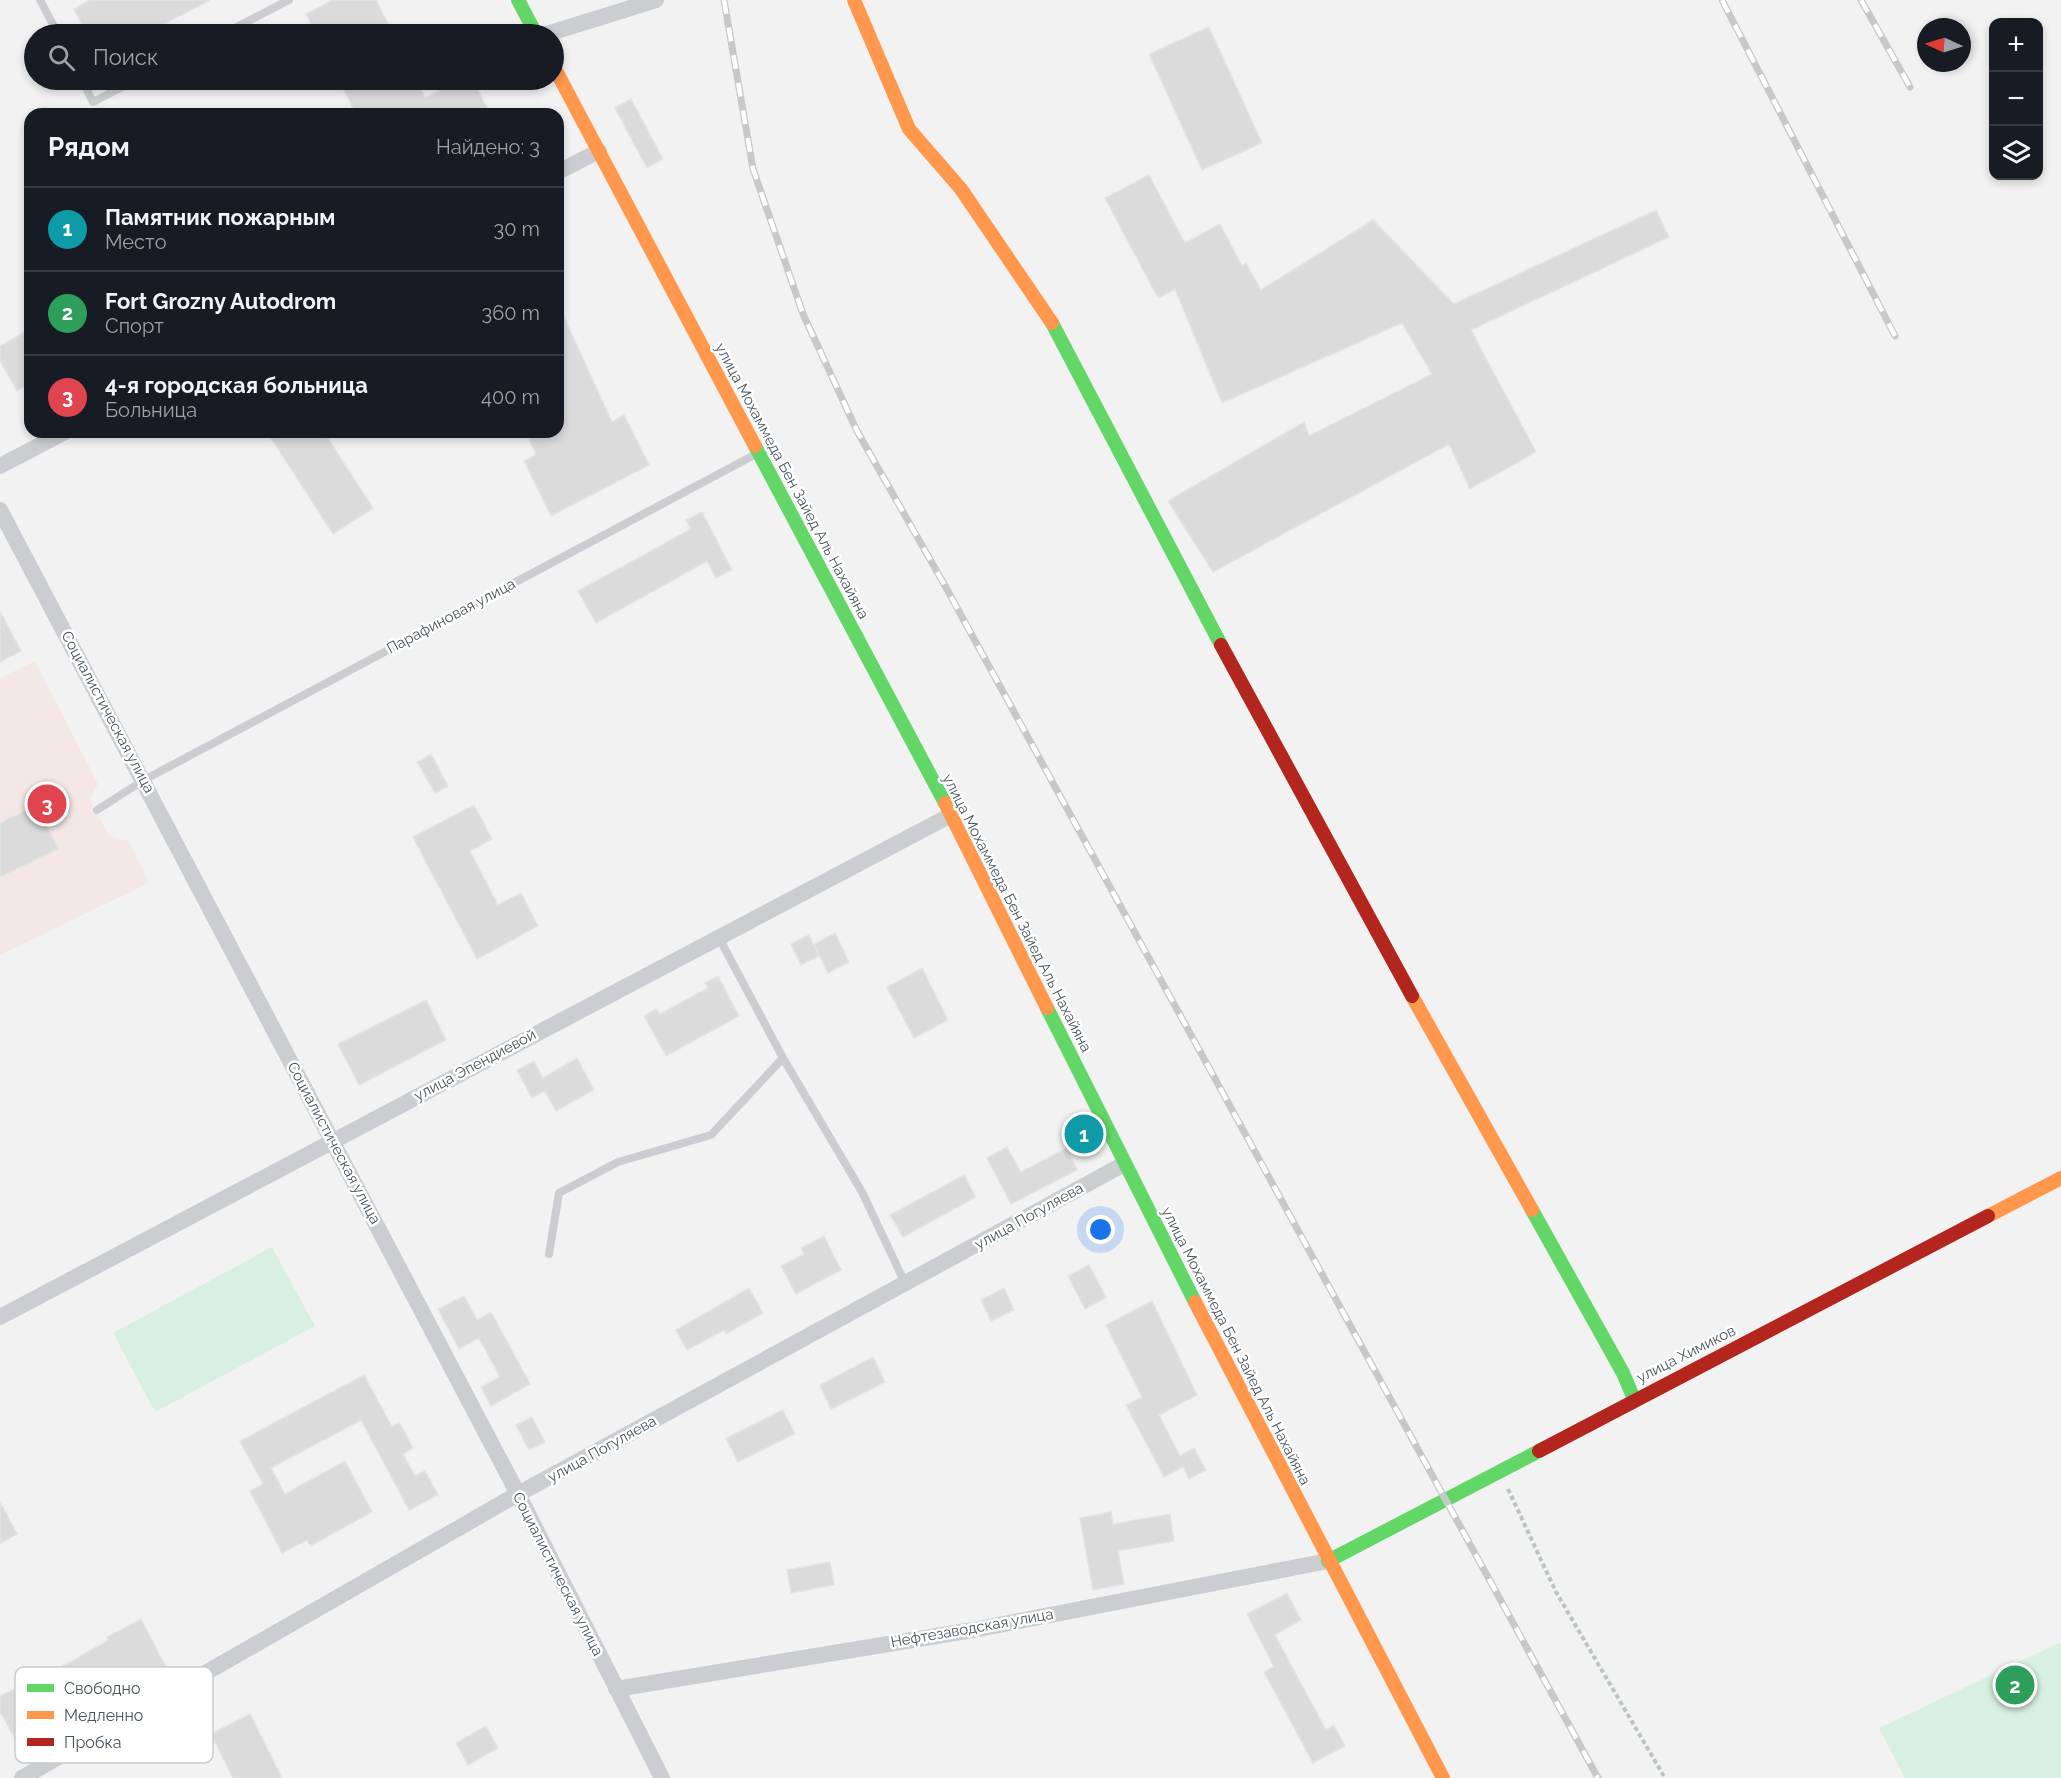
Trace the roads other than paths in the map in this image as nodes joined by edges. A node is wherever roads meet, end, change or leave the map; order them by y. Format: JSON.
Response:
{"nodes":[{"id":1,"x":40,"y":0,"type":"edge"},
{"id":2,"x":518,"y":0,"type":"edge"},
{"id":3,"x":656,"y":0,"type":"edge"},
{"id":4,"x":854,"y":0,"type":"edge"},
{"id":5,"x":283,"y":1,"type":"edge"},
{"id":6,"x":53,"y":24,"type":"edge"},
{"id":7,"x":241,"y":24,"type":"edge"},
{"id":8,"x":531,"y":24,"type":"edge"},
{"id":9,"x":564,"y":29,"type":"edge"},
{"id":10,"x":564,"y":86,"type":"edge"},
{"id":11,"x":87,"y":90,"type":"edge"},
{"id":12,"x":116,"y":90,"type":"edge"},
{"id":13,"x":599,"y":151,"type":"junction"},
{"id":14,"x":564,"y":169,"type":"edge"},
{"id":15,"x":54,"y":438,"type":"edge"},
{"id":16,"x":758,"y":453,"type":"junction"},
{"id":17,"x":0,"y":466,"type":"edge"},
{"id":18,"x":0,"y":510,"type":"edge"},
{"id":19,"x":144,"y":780,"type":"junction"},
{"id":20,"x":97,"y":810,"type":"dead end"},
{"id":21,"x":951,"y":815,"type":"junction"},
{"id":22,"x":718,"y":936,"type":"junction"},
{"id":23,"x":783,"y":1058,"type":"junction"},
{"id":24,"x":333,"y":1140,"type":"junction"},
{"id":25,"x":1124,"y":1164,"type":"junction"},
{"id":26,"x":2061,"y":1178,"type":"edge"},
{"id":27,"x":549,"y":1254,"type":"dead end"},
{"id":28,"x":905,"y":1283,"type":"junction"},
{"id":29,"x":0,"y":1317,"type":"edge"},
{"id":30,"x":1634,"y":1399,"type":"junction"},
{"id":31,"x":518,"y":1494,"type":"junction"},
{"id":32,"x":1328,"y":1561,"type":"junction"},
{"id":33,"x":213,"y":1669,"type":"edge"},
{"id":34,"x":616,"y":1689,"type":"junction"},
{"id":35,"x":48,"y":1763,"type":"edge"},
{"id":36,"x":22,"y":1778,"type":"edge"},
{"id":37,"x":662,"y":1778,"type":"edge"},
{"id":38,"x":1443,"y":1778,"type":"edge"}],
"edges":[{"from":1,"to":6,"type":"lane"},
{"from":2,"to":8,"type":"street"},
{"from":3,"to":9,"type":"street"},
{"from":4,"to":30,"type":"street"},
{"from":5,"to":7,"type":"lane"},
{"from":10,"to":13,"type":"street","name":"улица Мохаммеда Бен Зайед Аль Нахайяна"},
{"from":11,"to":12,"type":"lane"},
{"from":13,"to":14,"type":"street"},
{"from":13,"to":16,"type":"street","name":"улица Мохаммеда Бен Зайед Аль Нахайяна"},
{"from":15,"to":17,"type":"street"},
{"from":16,"to":19,"type":"lane","name":"Парафиновая улица"},
{"from":16,"to":21,"type":"street","name":"улица Мохаммеда Бен Зайед Аль Нахайяна"},
{"from":18,"to":19,"type":"street","name":"Социалистическая улица"},
{"from":19,"to":20,"type":"lane","name":"Парафиновая улица"},
{"from":19,"to":24,"type":"street","name":"Социалистическая улица"},
{"from":21,"to":22,"type":"street","name":"улица Эпендиевой"},
{"from":21,"to":25,"type":"street","name":"улица Мохаммеда Бен Зайед Аль Нахайяна"},
{"from":22,"to":23,"type":"lane"},
{"from":22,"to":24,"type":"street","name":"улица Эпендиевой"},
{"from":23,"to":27,"type":"lane"},
{"from":23,"to":28,"type":"lane"},
{"from":24,"to":29,"type":"street","name":"улица Эпендиевой"},
{"from":24,"to":31,"type":"street","name":"Социалистическая улица"},
{"from":25,"to":28,"type":"street","name":"улица Погуляева"},
{"from":25,"to":32,"type":"street","name":"улица Мохаммеда Бен Зайед Аль Нахайяна"},
{"from":26,"to":30,"type":"street","name":"улица Химиков"},
{"from":28,"to":31,"type":"street","name":"улица Погуляева"},
{"from":30,"to":32,"type":"street","name":"улица Химиков"},
{"from":31,"to":33,"type":"street","name":"улица Погуляева"},
{"from":31,"to":34,"type":"street","name":"Социалистическая улица"},
{"from":32,"to":34,"type":"street","name":"Нефтезаводская улица"},
{"from":32,"to":38,"type":"street","name":"улица Мохаммеда Бен Зайед Аль Нахайяна"},
{"from":34,"to":37,"type":"street","name":"Социалистическая улица"},
{"from":35,"to":36,"type":"street","name":"улица Погуляева"}]}
